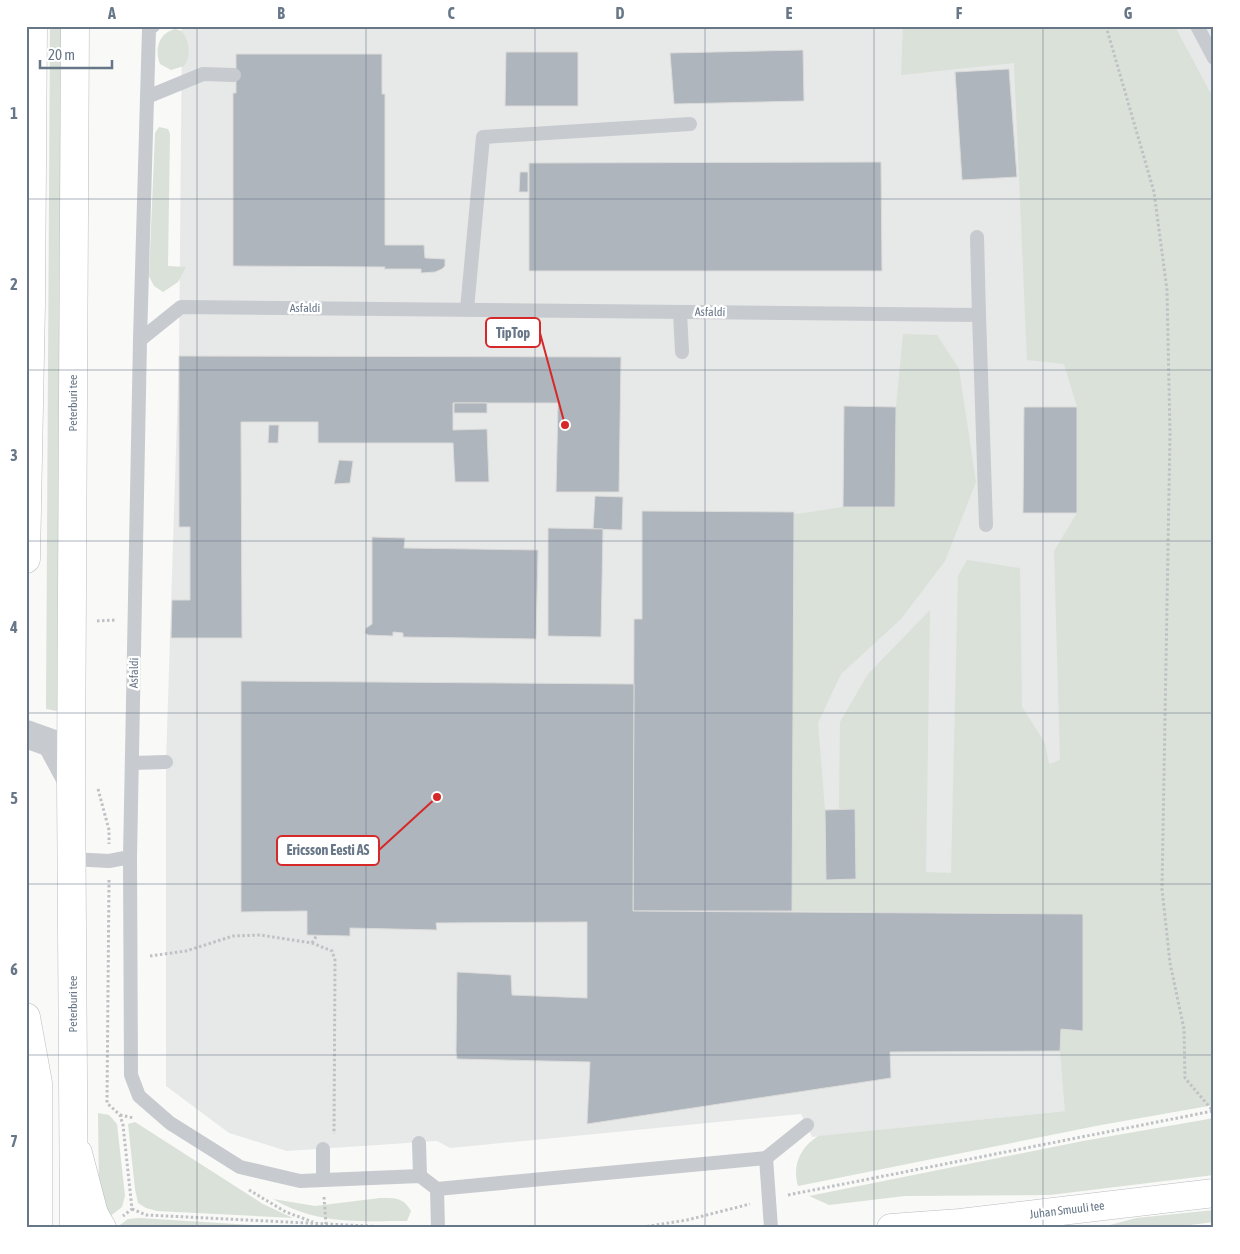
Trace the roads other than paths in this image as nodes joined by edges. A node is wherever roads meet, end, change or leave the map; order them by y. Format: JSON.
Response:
{"nodes":[{"id":1,"x":33,"y":26,"type":"edge"},
{"id":2,"x":75,"y":26,"type":"edge"},
{"id":3,"x":153,"y":26,"type":"edge"},
{"id":4,"x":1197,"y":26,"type":"edge"},
{"id":5,"x":1214,"y":58,"type":"edge"},
{"id":6,"x":234,"y":75,"type":"dead end"},
{"id":7,"x":148,"y":97,"type":"junction"},
{"id":8,"x":690,"y":124,"type":"dead end"},
{"id":9,"x":977,"y":238,"type":"dead end"},
{"id":10,"x":467,"y":309,"type":"junction"},
{"id":11,"x":680,"y":312,"type":"junction"},
{"id":12,"x":979,"y":315,"type":"junction"},
{"id":13,"x":140,"y":340,"type":"junction"},
{"id":14,"x":682,"y":352,"type":"dead end"},
{"id":15,"x":986,"y":525,"type":"dead end"},
{"id":16,"x":26,"y":559,"type":"edge"},
{"id":17,"x":26,"y":734,"type":"edge"},
{"id":18,"x":166,"y":762,"type":"dead end"},
{"id":19,"x":133,"y":763,"type":"junction"},
{"id":20,"x":84,"y":783,"type":"junction"},
{"id":21,"x":130,"y":857,"type":"junction"},
{"id":22,"x":72,"y":858,"type":"junction"},
{"id":23,"x":26,"y":1017,"type":"edge"},
{"id":24,"x":807,"y":1125,"type":"dead end"},
{"id":25,"x":74,"y":1136,"type":"junction"},
{"id":26,"x":419,"y":1142,"type":"dead end"},
{"id":27,"x":323,"y":1148,"type":"dead end"},
{"id":28,"x":766,"y":1158,"type":"junction"},
{"id":29,"x":420,"y":1176,"type":"junction"},
{"id":30,"x":323,"y":1180,"type":"junction"},
{"id":31,"x":436,"y":1189,"type":"junction"},
{"id":32,"x":1214,"y":1193,"type":"edge"},
{"id":33,"x":110,"y":1224,"type":"edge"},
{"id":34,"x":38,"y":1228,"type":"edge"},
{"id":35,"x":74,"y":1228,"type":"edge"},
{"id":36,"x":438,"y":1228,"type":"edge"},
{"id":37,"x":771,"y":1228,"type":"edge"},
{"id":38,"x":891,"y":1228,"type":"edge"}],
"edges":[{"from":1,"to":16,"type":"main road"},
{"from":2,"to":20,"type":"main road","name":"Peterburi tee"},
{"from":3,"to":7,"type":"lane"},
{"from":4,"to":5,"type":"lane"},
{"from":6,"to":7,"type":"lane"},
{"from":7,"to":13,"type":"lane"},
{"from":8,"to":10,"type":"lane"},
{"from":9,"to":12,"type":"lane"},
{"from":10,"to":11,"type":"lane","name":"Asfaldi"},
{"from":10,"to":13,"type":"lane","name":"Asfaldi"},
{"from":11,"to":12,"type":"lane","name":"Asfaldi"},
{"from":11,"to":14,"type":"lane"},
{"from":12,"to":15,"type":"lane"},
{"from":13,"to":19,"type":"lane","name":"Asfaldi"},
{"from":17,"to":20,"type":"street","name":"Peterburi tee"},
{"from":18,"to":19,"type":"lane"},
{"from":19,"to":21,"type":"lane","name":"Asfaldi"},
{"from":20,"to":22,"type":"main road","name":"Peterburi tee"},
{"from":21,"to":22,"type":"lane"},
{"from":21,"to":30,"type":"lane","name":"Asfaldi"},
{"from":22,"to":25,"type":"main road","name":"Peterburi tee"},
{"from":23,"to":34,"type":"main road"},
{"from":24,"to":28,"type":"lane"},
{"from":25,"to":33,"type":"main road"},
{"from":25,"to":35,"type":"main road","name":"Peterburi tee"},
{"from":26,"to":29,"type":"lane"},
{"from":27,"to":30,"type":"lane"},
{"from":28,"to":31,"type":"lane"},
{"from":28,"to":37,"type":"lane"},
{"from":29,"to":30,"type":"lane","name":"Asfaldi"},
{"from":29,"to":31,"type":"lane"},
{"from":31,"to":36,"type":"lane"},
{"from":32,"to":38,"type":"main road","name":"Juhan Smuuli tee"}]}
